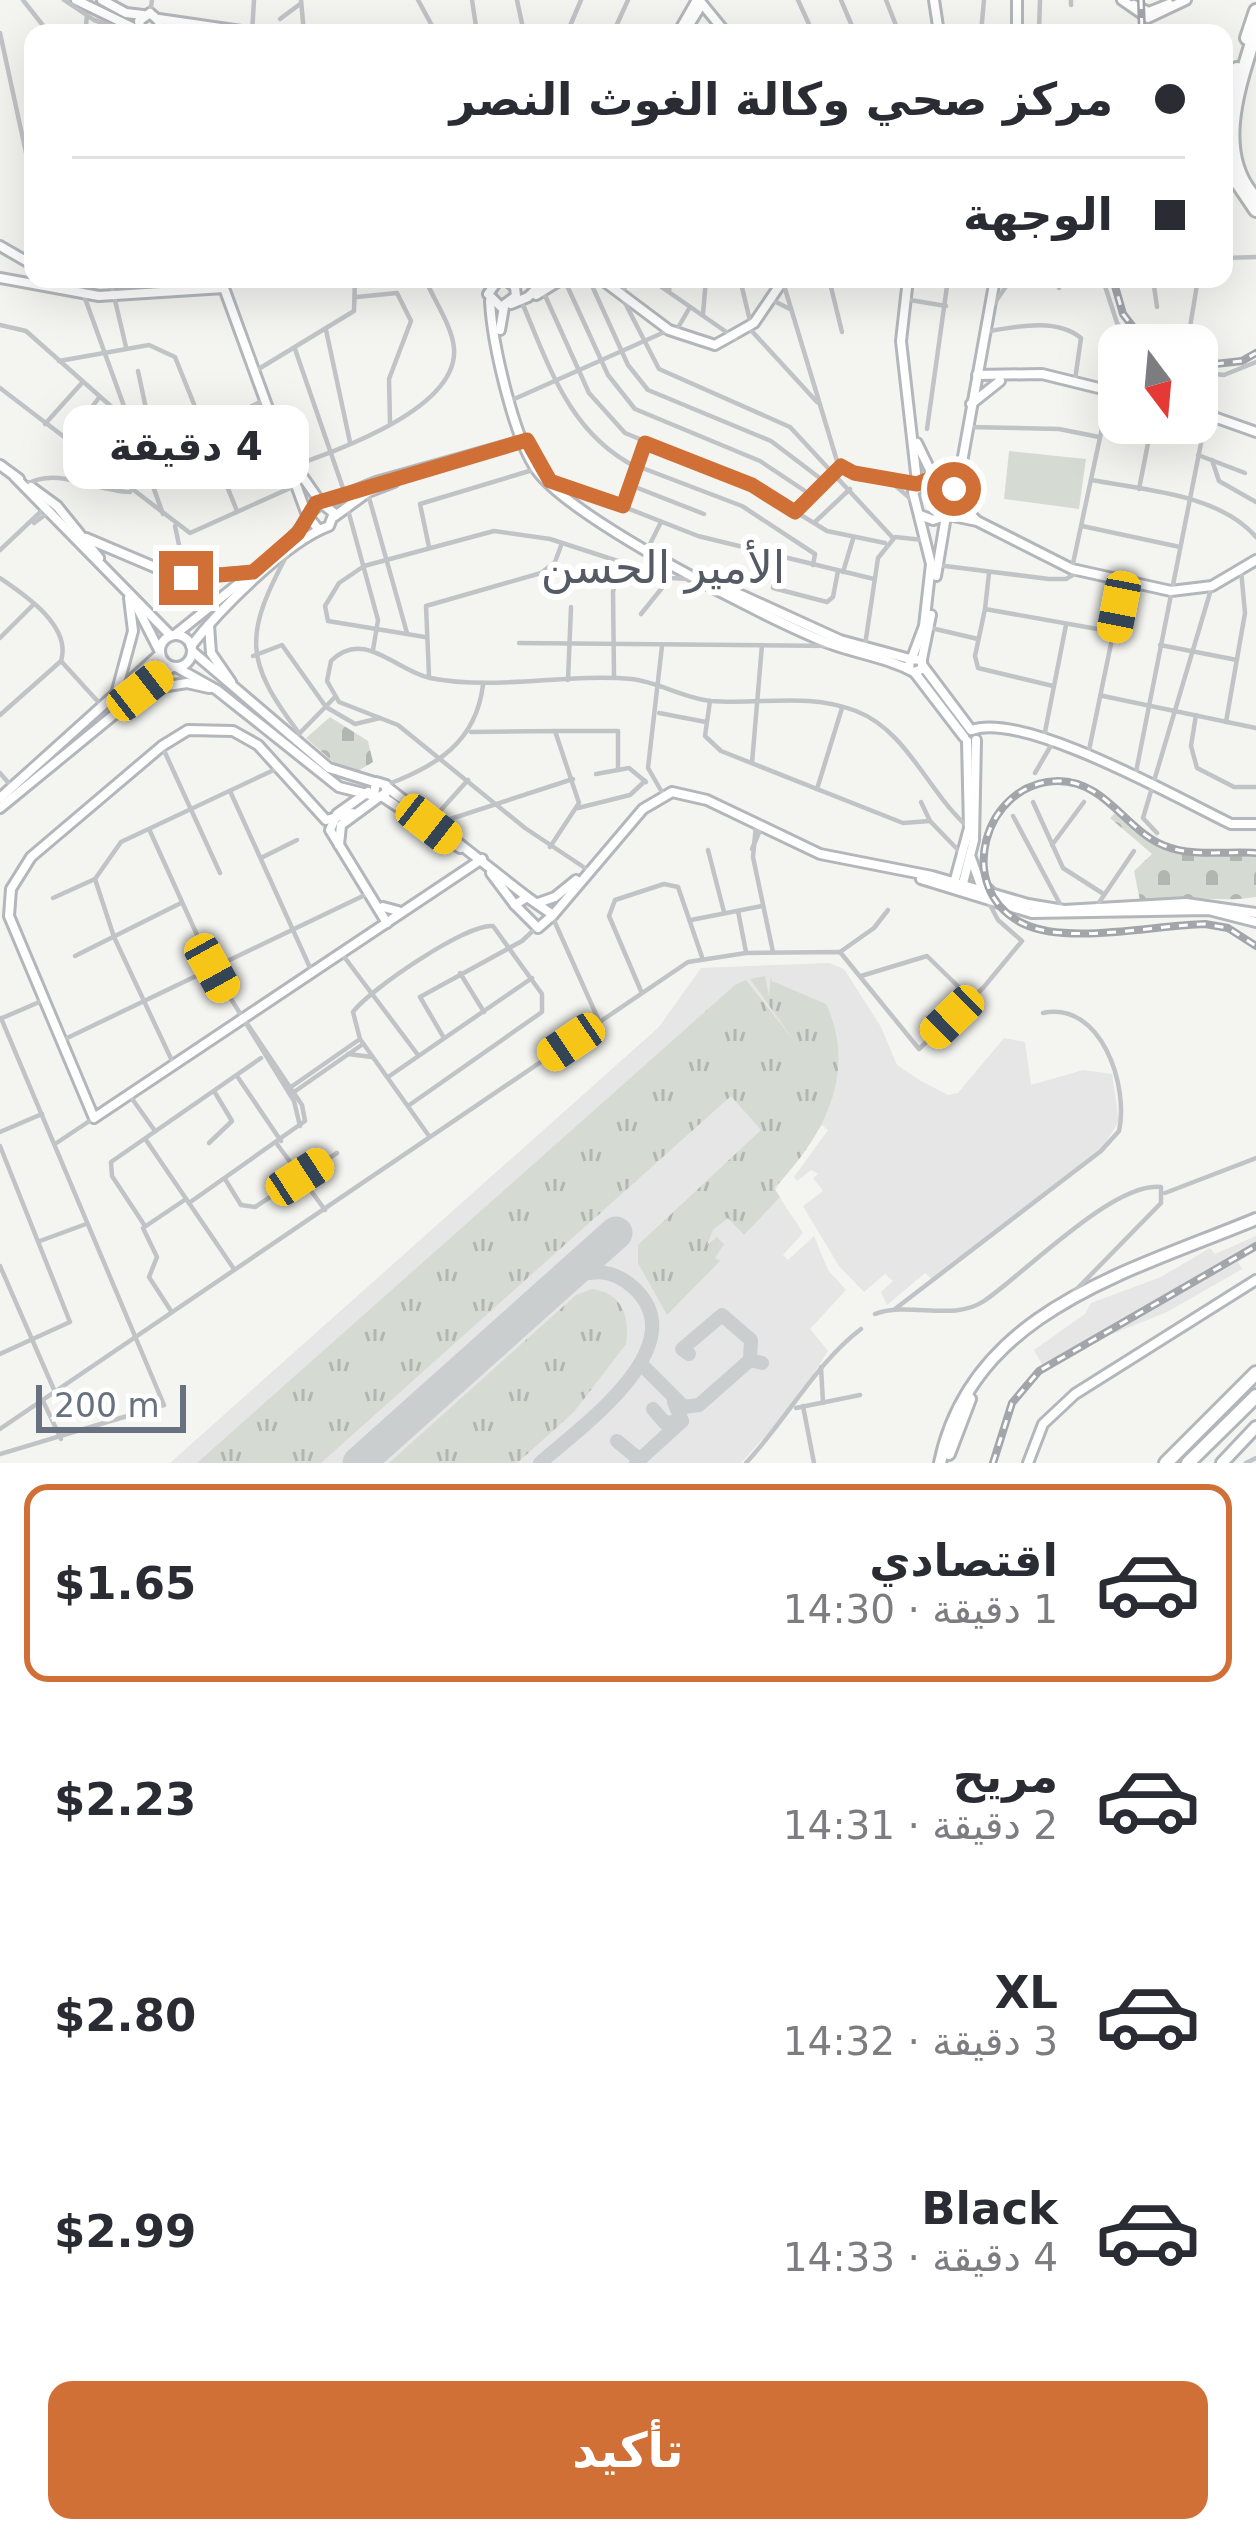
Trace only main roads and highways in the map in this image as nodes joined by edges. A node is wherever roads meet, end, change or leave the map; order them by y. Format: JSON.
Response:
{"nodes":[{"id":1,"x":1253,"y":0,"type":"edge"},
{"id":2,"x":1256,"y":11,"type":"edge"},
{"id":3,"x":1256,"y":32,"type":"edge"},
{"id":4,"x":1244,"y":46,"type":"junction"},
{"id":5,"x":1233,"y":86,"type":"edge"},
{"id":6,"x":1233,"y":134,"type":"edge"},
{"id":7,"x":1233,"y":141,"type":"edge"},
{"id":8,"x":1233,"y":174,"type":"edge"},
{"id":9,"x":1254,"y":194,"type":"edge"},
{"id":10,"x":1256,"y":210,"type":"edge"},
{"id":11,"x":1256,"y":1222,"type":"edge"},
{"id":12,"x":1256,"y":1373,"type":"edge"},
{"id":13,"x":1256,"y":1396,"type":"edge"},
{"id":14,"x":1256,"y":1427,"type":"edge"},
{"id":15,"x":943,"y":1463,"type":"edge"},
{"id":16,"x":1166,"y":1463,"type":"edge"},
{"id":17,"x":1188,"y":1463,"type":"edge"},
{"id":18,"x":1222,"y":1463,"type":"edge"}],
"edges":[{"from":1,"to":4,"type":"highway"},
{"from":2,"to":4,"type":"highway"},
{"from":3,"to":6,"type":"highway"},
{"from":4,"to":5,"type":"highway"},
{"from":7,"to":9,"type":"highway"},
{"from":8,"to":10,"type":"highway"},
{"from":11,"to":15,"type":"main road"},
{"from":12,"to":16,"type":"highway"},
{"from":13,"to":17,"type":"highway"},
{"from":14,"to":18,"type":"main road"}]}
